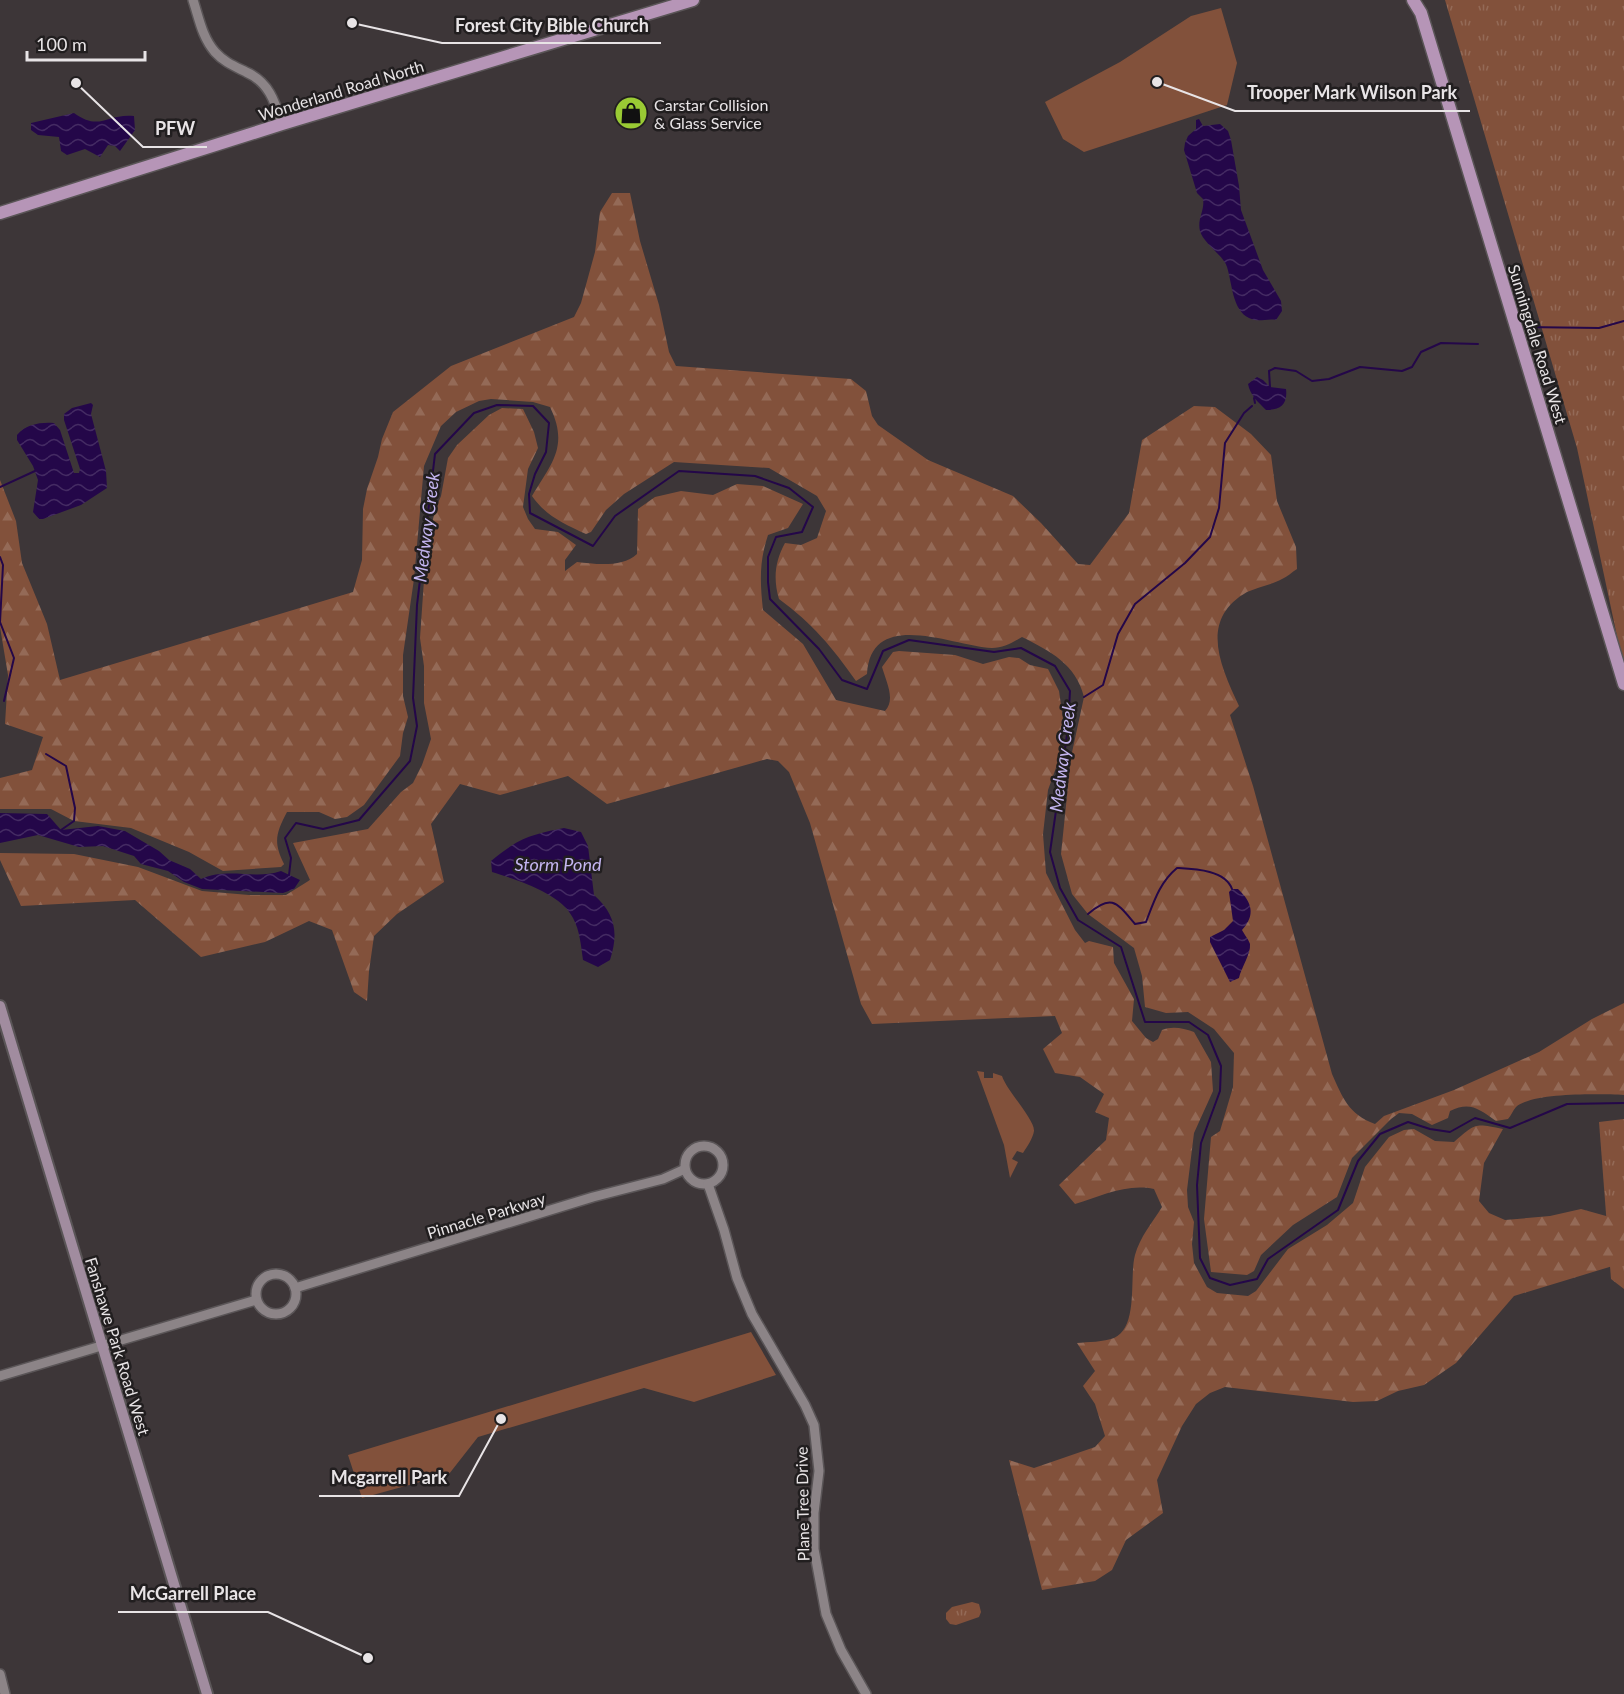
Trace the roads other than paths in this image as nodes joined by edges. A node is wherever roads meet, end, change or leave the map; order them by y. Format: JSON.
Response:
{"nodes":[{"id":1,"x":193,"y":0,"type":"edge"},
{"id":2,"x":693,"y":0,"type":"edge"},
{"id":3,"x":1413,"y":0,"type":"edge"},
{"id":4,"x":1421,"y":6,"type":"edge"},
{"id":5,"x":282,"y":124,"type":"junction"},
{"id":6,"x":0,"y":213,"type":"edge"},
{"id":7,"x":1624,"y":684,"type":"edge"},
{"id":8,"x":0,"y":1006,"type":"edge"},
{"id":9,"x":685,"y":1169,"type":"junction"},
{"id":10,"x":708,"y":1184,"type":"junction"},
{"id":11,"x":295,"y":1288,"type":"junction"},
{"id":12,"x":256,"y":1300,"type":"junction"},
{"id":13,"x":102,"y":1346,"type":"junction"},
{"id":14,"x":0,"y":1376,"type":"edge"},
{"id":15,"x":0,"y":1674,"type":"edge"},
{"id":16,"x":5,"y":1694,"type":"edge"},
{"id":17,"x":207,"y":1694,"type":"edge"},
{"id":18,"x":866,"y":1694,"type":"edge"}],
"edges":[{"from":1,"to":5,"type":"street"},
{"from":2,"to":5,"type":"main road","name":"Wonderland Road North"},
{"from":3,"to":4,"type":"main road","name":"Sunningdale Road West"},
{"from":4,"to":7,"type":"main road","name":"Sunningdale Road West"},
{"from":5,"to":6,"type":"main road","name":"Wonderland Road North"},
{"from":8,"to":13,"type":"main road","name":"Fanshawe Park Road West"},
{"from":9,"to":10,"type":"street"},
{"from":9,"to":10,"type":"street"},
{"from":9,"to":11,"type":"street","name":"Pinnacle Parkway"},
{"from":10,"to":18,"type":"street","name":"Plane Tree Drive"},
{"from":11,"to":12,"type":"street"},
{"from":11,"to":12,"type":"street"},
{"from":12,"to":13,"type":"street"},
{"from":13,"to":14,"type":"street"},
{"from":13,"to":17,"type":"main road","name":"Fanshawe Park Road West"},
{"from":15,"to":16,"type":"street"}]}
